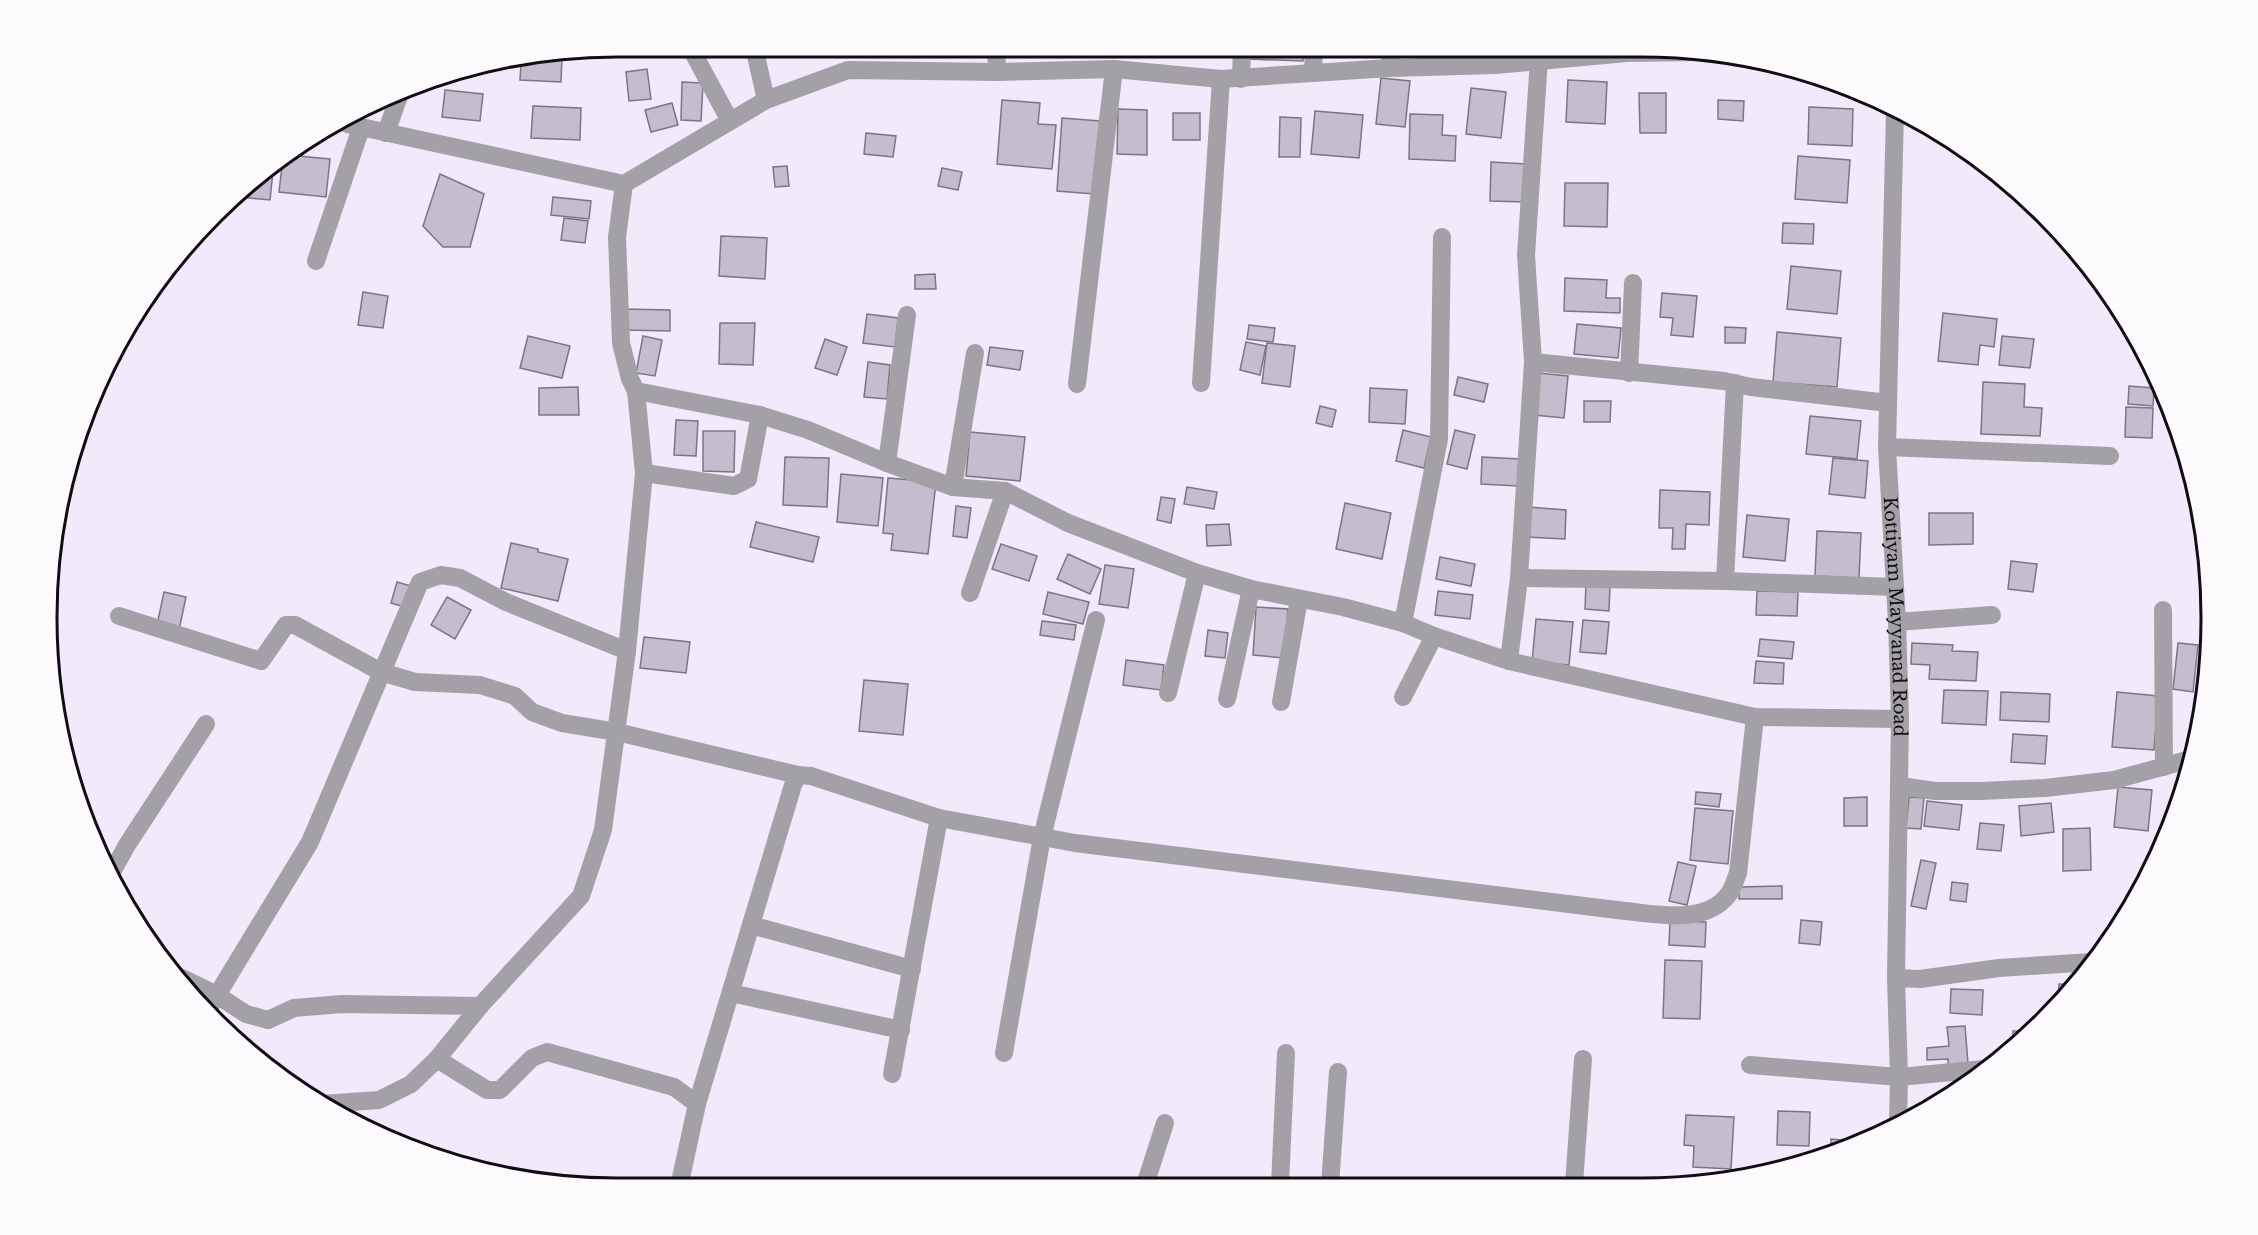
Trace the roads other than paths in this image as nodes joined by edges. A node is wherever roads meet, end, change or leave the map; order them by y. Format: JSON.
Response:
{"nodes":[{"id":1,"x":695,"y":57,"type":"edge"},
{"id":2,"x":756,"y":57,"type":"edge"},
{"id":3,"x":996,"y":57,"type":"edge"},
{"id":4,"x":1242,"y":57,"type":"edge"},
{"id":5,"x":1314,"y":57,"type":"edge"},
{"id":6,"x":1391,"y":57,"type":"edge"},
{"id":7,"x":1559,"y":57,"type":"edge"},
{"id":8,"x":1539,"y":59,"type":"junction"},
{"id":9,"x":1390,"y":68,"type":"junction"},
{"id":10,"x":1114,"y":69,"type":"junction"},
{"id":11,"x":998,"y":72,"type":"junction"},
{"id":12,"x":1313,"y":73,"type":"junction"},
{"id":13,"x":1221,"y":79,"type":"junction"},
{"id":14,"x":1241,"y":79,"type":"junction"},
{"id":15,"x":766,"y":100,"type":"junction"},
{"id":16,"x":397,"y":103,"type":"edge"},
{"id":17,"x":1894,"y":118,"type":"edge"},
{"id":18,"x":730,"y":121,"type":"junction"},
{"id":19,"x":354,"y":126,"type":"edge"},
{"id":20,"x":386,"y":133,"type":"junction"},
{"id":21,"x":624,"y":184,"type":"junction"},
{"id":22,"x":1442,"y":237,"type":"dead end"},
{"id":23,"x":316,"y":261,"type":"dead end"},
{"id":24,"x":1633,"y":283,"type":"dead end"},
{"id":25,"x":907,"y":315,"type":"dead end"},
{"id":26,"x":975,"y":353,"type":"dead end"},
{"id":27,"x":1533,"y":362,"type":"junction"},
{"id":28,"x":1629,"y":373,"type":"junction"},
{"id":29,"x":1201,"y":383,"type":"dead end"},
{"id":30,"x":1077,"y":384,"type":"dead end"},
{"id":31,"x":1735,"y":384,"type":"junction"},
{"id":32,"x":636,"y":391,"type":"junction"},
{"id":33,"x":1888,"y":403,"type":"junction"},
{"id":34,"x":760,"y":415,"type":"junction"},
{"id":35,"x":1887,"y":447,"type":"junction"},
{"id":36,"x":2110,"y":456,"type":"dead end"},
{"id":37,"x":887,"y":463,"type":"junction"},
{"id":38,"x":644,"y":473,"type":"junction"},
{"id":39,"x":953,"y":487,"type":"junction"},
{"id":40,"x":1005,"y":491,"type":"junction"},
{"id":41,"x":1197,"y":573,"type":"junction"},
{"id":42,"x":1519,"y":578,"type":"junction"},
{"id":43,"x":1725,"y":581,"type":"junction"},
{"id":44,"x":1895,"y":587,"type":"junction"},
{"id":45,"x":1251,"y":589,"type":"junction"},
{"id":46,"x":970,"y":593,"type":"dead end"},
{"id":47,"x":1299,"y":599,"type":"junction"},
{"id":48,"x":2163,"y":610,"type":"dead end"},
{"id":49,"x":1992,"y":615,"type":"dead end"},
{"id":50,"x":119,"y":616,"type":"dead end"},
{"id":51,"x":1095,"y":620,"type":"dead end"},
{"id":52,"x":1897,"y":622,"type":"junction"},
{"id":53,"x":1404,"y":623,"type":"junction"},
{"id":54,"x":1434,"y":636,"type":"junction"},
{"id":55,"x":627,"y":651,"type":"junction"},
{"id":56,"x":1509,"y":661,"type":"junction"},
{"id":57,"x":381,"y":672,"type":"junction"},
{"id":58,"x":1168,"y":693,"type":"dead end"},
{"id":59,"x":1403,"y":697,"type":"dead end"},
{"id":60,"x":1227,"y":699,"type":"dead end"},
{"id":61,"x":1281,"y":702,"type":"dead end"},
{"id":62,"x":1755,"y":717,"type":"junction"},
{"id":63,"x":1900,"y":719,"type":"junction"},
{"id":64,"x":206,"y":724,"type":"dead end"},
{"id":65,"x":617,"y":732,"type":"junction"},
{"id":66,"x":2182,"y":761,"type":"edge"},
{"id":67,"x":2164,"y":766,"type":"junction"},
{"id":68,"x":798,"y":775,"type":"junction"},
{"id":69,"x":1900,"y":786,"type":"junction"},
{"id":70,"x":939,"y":818,"type":"junction"},
{"id":71,"x":1042,"y":837,"type":"junction"},
{"id":72,"x":115,"y":866,"type":"edge"},
{"id":73,"x":751,"y":925,"type":"junction"},
{"id":74,"x":2082,"y":963,"type":"edge"},
{"id":75,"x":912,"y":969,"type":"junction"},
{"id":76,"x":1896,"y":978,"type":"junction"},
{"id":77,"x":731,"y":993,"type":"junction"},
{"id":78,"x":213,"y":1003,"type":"edge"},
{"id":79,"x":480,"y":1006,"type":"junction"},
{"id":80,"x":901,"y":1030,"type":"junction"},
{"id":81,"x":1004,"y":1053,"type":"dead end"},
{"id":82,"x":1286,"y":1053,"type":"dead end"},
{"id":83,"x":437,"y":1059,"type":"junction"},
{"id":84,"x":1583,"y":1059,"type":"dead end"},
{"id":85,"x":1750,"y":1065,"type":"dead end"},
{"id":86,"x":1971,"y":1070,"type":"edge"},
{"id":87,"x":1338,"y":1072,"type":"dead end"},
{"id":88,"x":892,"y":1074,"type":"dead end"},
{"id":89,"x":1899,"y":1077,"type":"junction"},
{"id":90,"x":337,"y":1103,"type":"edge"},
{"id":91,"x":697,"y":1104,"type":"junction"},
{"id":92,"x":1898,"y":1115,"type":"edge"},
{"id":93,"x":1165,"y":1123,"type":"dead end"},
{"id":94,"x":680,"y":1178,"type":"edge"},
{"id":95,"x":1147,"y":1178,"type":"edge"},
{"id":96,"x":1280,"y":1178,"type":"edge"},
{"id":97,"x":1330,"y":1178,"type":"edge"},
{"id":98,"x":1574,"y":1178,"type":"edge"}],
"edges":[{"from":1,"to":18,"type":"street"},
{"from":2,"to":15,"type":"street"},
{"from":3,"to":11,"type":"street"},
{"from":4,"to":14,"type":"street"},
{"from":5,"to":12,"type":"street"},
{"from":6,"to":9,"type":"street"},
{"from":7,"to":8,"type":"street"},
{"from":8,"to":9,"type":"street"},
{"from":8,"to":27,"type":"street"},
{"from":9,"to":12,"type":"street"},
{"from":10,"to":11,"type":"street"},
{"from":10,"to":13,"type":"street"},
{"from":10,"to":30,"type":"street"},
{"from":11,"to":15,"type":"street"},
{"from":12,"to":14,"type":"street"},
{"from":13,"to":14,"type":"street"},
{"from":13,"to":29,"type":"street"},
{"from":15,"to":18,"type":"street"},
{"from":16,"to":20,"type":"street"},
{"from":17,"to":33,"type":"street","name":"Kottiyam Mayyanad Road"},
{"from":18,"to":21,"type":"street"},
{"from":19,"to":20,"type":"street"},
{"from":19,"to":23,"type":"street"},
{"from":20,"to":21,"type":"street"},
{"from":21,"to":32,"type":"street"},
{"from":22,"to":53,"type":"street"},
{"from":24,"to":28,"type":"street"},
{"from":25,"to":37,"type":"street"},
{"from":26,"to":39,"type":"street"},
{"from":27,"to":28,"type":"street"},
{"from":27,"to":42,"type":"street"},
{"from":28,"to":31,"type":"street"},
{"from":31,"to":33,"type":"street"},
{"from":31,"to":43,"type":"street"},
{"from":32,"to":34,"type":"street"},
{"from":32,"to":38,"type":"street"},
{"from":33,"to":35,"type":"street","name":"Kottiyam Mayyanad Road"},
{"from":34,"to":37,"type":"street"},
{"from":34,"to":38,"type":"street"},
{"from":35,"to":36,"type":"street"},
{"from":35,"to":44,"type":"street","name":"Kottiyam Mayyanad Road"},
{"from":37,"to":39,"type":"street"},
{"from":38,"to":55,"type":"street"},
{"from":39,"to":40,"type":"street"},
{"from":40,"to":41,"type":"street"},
{"from":40,"to":46,"type":"street"},
{"from":41,"to":45,"type":"street"},
{"from":41,"to":58,"type":"street"},
{"from":42,"to":43,"type":"street"},
{"from":42,"to":56,"type":"street"},
{"from":43,"to":44,"type":"street"},
{"from":44,"to":52,"type":"street","name":"Kottiyam Mayyanad Road"},
{"from":45,"to":47,"type":"street"},
{"from":45,"to":60,"type":"street"},
{"from":47,"to":53,"type":"street"},
{"from":47,"to":61,"type":"street"},
{"from":48,"to":67,"type":"street"},
{"from":49,"to":52,"type":"street"},
{"from":50,"to":57,"type":"street"},
{"from":51,"to":71,"type":"street"},
{"from":52,"to":63,"type":"street","name":"Kottiyam Mayyanad Road"},
{"from":53,"to":54,"type":"street"},
{"from":54,"to":56,"type":"street"},
{"from":54,"to":59,"type":"street"},
{"from":55,"to":57,"type":"street"},
{"from":55,"to":65,"type":"street"},
{"from":56,"to":62,"type":"street"},
{"from":57,"to":65,"type":"street"},
{"from":57,"to":78,"type":"street"},
{"from":62,"to":63,"type":"street"},
{"from":62,"to":71,"type":"street"},
{"from":63,"to":69,"type":"street","name":"Kottiyam Mayyanad Road"},
{"from":64,"to":72,"type":"street"},
{"from":65,"to":68,"type":"street"},
{"from":65,"to":79,"type":"street"},
{"from":66,"to":67,"type":"street"},
{"from":67,"to":69,"type":"street"},
{"from":68,"to":70,"type":"street"},
{"from":68,"to":73,"type":"street"},
{"from":69,"to":76,"type":"street","name":"Kottiyam Mayyanad Road"},
{"from":70,"to":71,"type":"street"},
{"from":70,"to":75,"type":"street"},
{"from":71,"to":81,"type":"street"},
{"from":73,"to":75,"type":"street"},
{"from":73,"to":77,"type":"street"},
{"from":74,"to":76,"type":"street"},
{"from":75,"to":80,"type":"street"},
{"from":76,"to":89,"type":"street","name":"Kottiyam Mayyanad Road"},
{"from":77,"to":80,"type":"street"},
{"from":77,"to":91,"type":"street"},
{"from":78,"to":79,"type":"street"},
{"from":79,"to":83,"type":"street"},
{"from":80,"to":88,"type":"street"},
{"from":82,"to":96,"type":"street"},
{"from":83,"to":90,"type":"street"},
{"from":83,"to":91,"type":"street"},
{"from":84,"to":98,"type":"street"},
{"from":85,"to":89,"type":"street"},
{"from":86,"to":89,"type":"street"},
{"from":87,"to":97,"type":"street"},
{"from":89,"to":92,"type":"street","name":"Kottiyam Mayyanad Road"},
{"from":91,"to":94,"type":"street"},
{"from":93,"to":95,"type":"street"}]}
